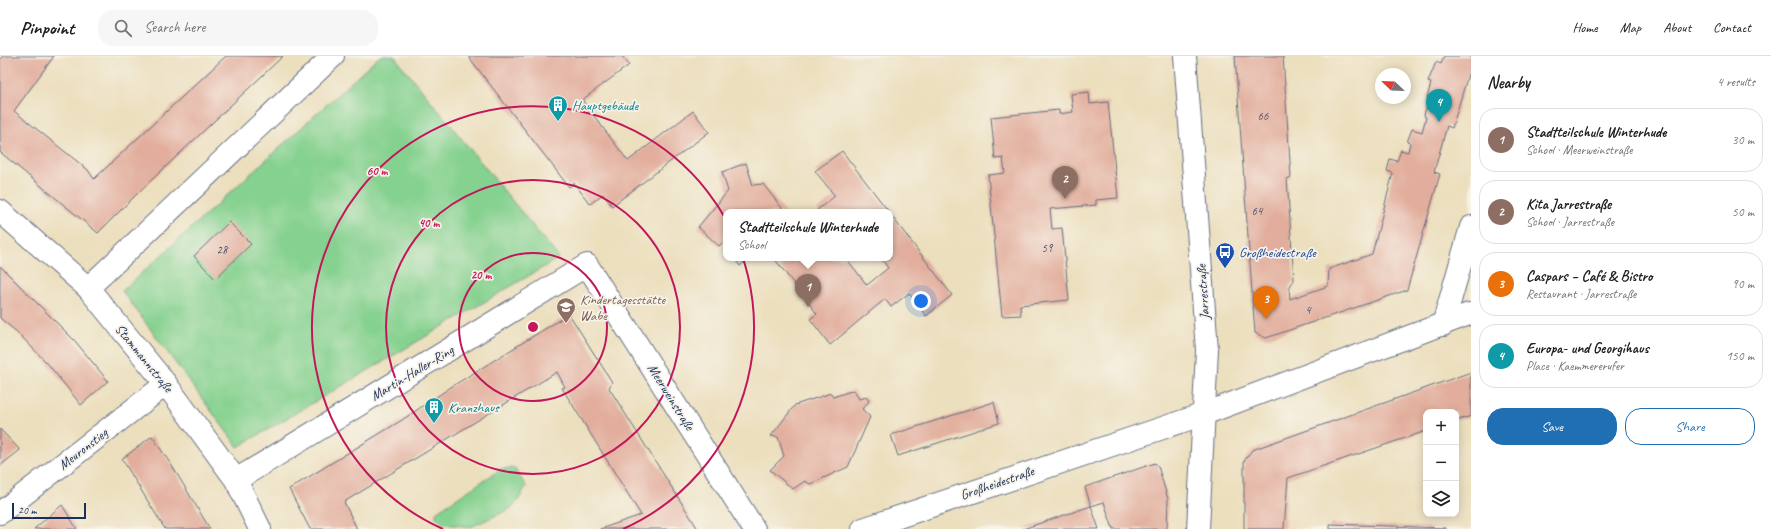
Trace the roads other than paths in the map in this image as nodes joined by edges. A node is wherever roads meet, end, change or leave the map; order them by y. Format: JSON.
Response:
{"nodes":[{"id":1,"x":333,"y":56,"type":"edge"},
{"id":2,"x":1185,"y":56,"type":"edge"},
{"id":3,"x":0,"y":211,"type":"edge"},
{"id":4,"x":1471,"y":226,"type":"edge"},
{"id":5,"x":587,"y":265,"type":"joint"},
{"id":6,"x":88,"y":288,"type":"junction"},
{"id":7,"x":1469,"y":314,"type":"dead end"},
{"id":8,"x":1443,"y":325,"type":"junction"},
{"id":9,"x":166,"y":384,"type":"junction"},
{"id":10,"x":1204,"y":414,"type":"junction"},
{"id":11,"x":236,"y":480,"type":"junction"},
{"id":12,"x":0,"y":513,"type":"edge"},
{"id":13,"x":260,"y":529,"type":"edge"},
{"id":14,"x":754,"y":529,"type":"edge"},
{"id":15,"x":863,"y":529,"type":"edge"},
{"id":16,"x":1198,"y":529,"type":"edge"}],
"edges":[{"from":1,"to":6,"type":"street"},
{"from":2,"to":10,"type":"street","name":"Jarrestraße"},
{"from":3,"to":6,"type":"street","name":"Stammannstraße"},
{"from":4,"to":8,"type":"street"},
{"from":5,"to":11,"type":"street","name":"Martin-Haller-Ring"},
{"from":5,"to":14,"type":"street","name":"Meerweinstraße"},
{"from":6,"to":9,"type":"street","name":"Stammannstraße"},
{"from":7,"to":8,"type":"street","name":"Großheidestraße"},
{"from":8,"to":10,"type":"street","name":"Großheidestraße"},
{"from":9,"to":11,"type":"street","name":"Stammannstraße"},
{"from":9,"to":12,"type":"street","name":"Meuronstieg"},
{"from":10,"to":15,"type":"street","name":"Großheidestraße"},
{"from":10,"to":16,"type":"street","name":"Jarrestraße"},
{"from":11,"to":13,"type":"street","name":"Stammannstraße"}]}
